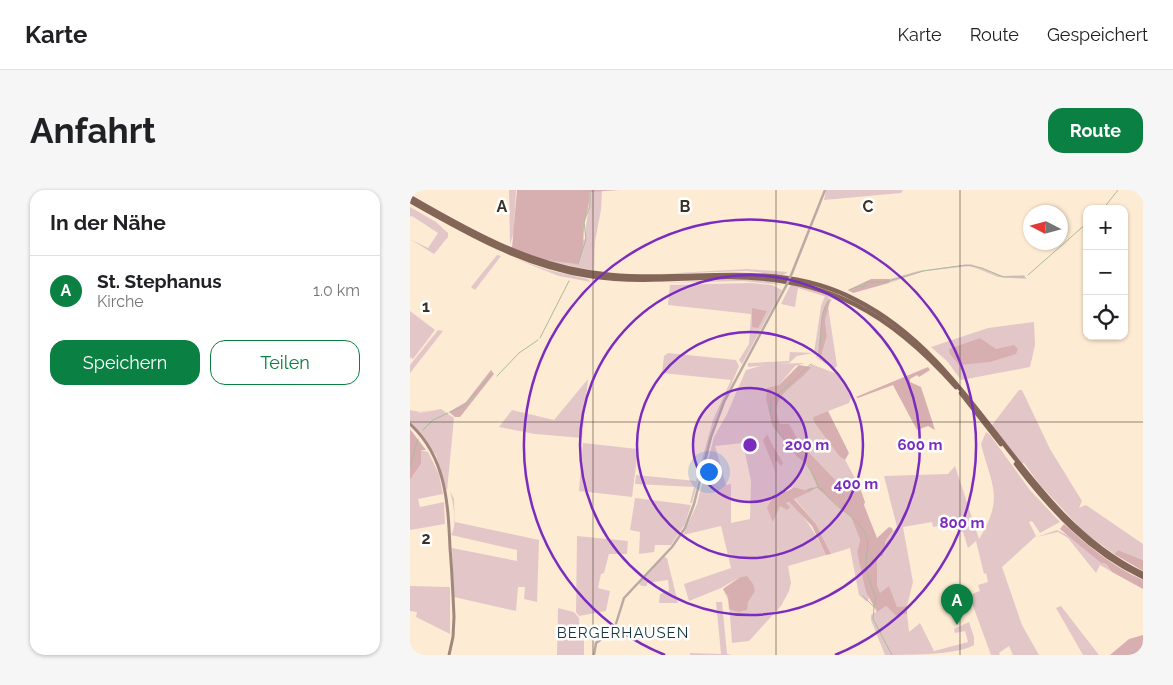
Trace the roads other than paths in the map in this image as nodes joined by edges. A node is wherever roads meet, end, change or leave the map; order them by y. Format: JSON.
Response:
{"nodes":[{"id":1,"x":825,"y":190,"type":"edge"},
{"id":2,"x":410,"y":199,"type":"edge"},
{"id":3,"x":410,"y":424,"type":"edge"},
{"id":4,"x":1143,"y":576,"type":"edge"},
{"id":5,"x":449,"y":655,"type":"edge"},
{"id":6,"x":594,"y":655,"type":"edge"}],
"edges":[{"from":1,"to":6,"type":"street","bridge":true},
{"from":2,"to":4,"type":"highway"},
{"from":3,"to":5,"type":"main road"}]}
